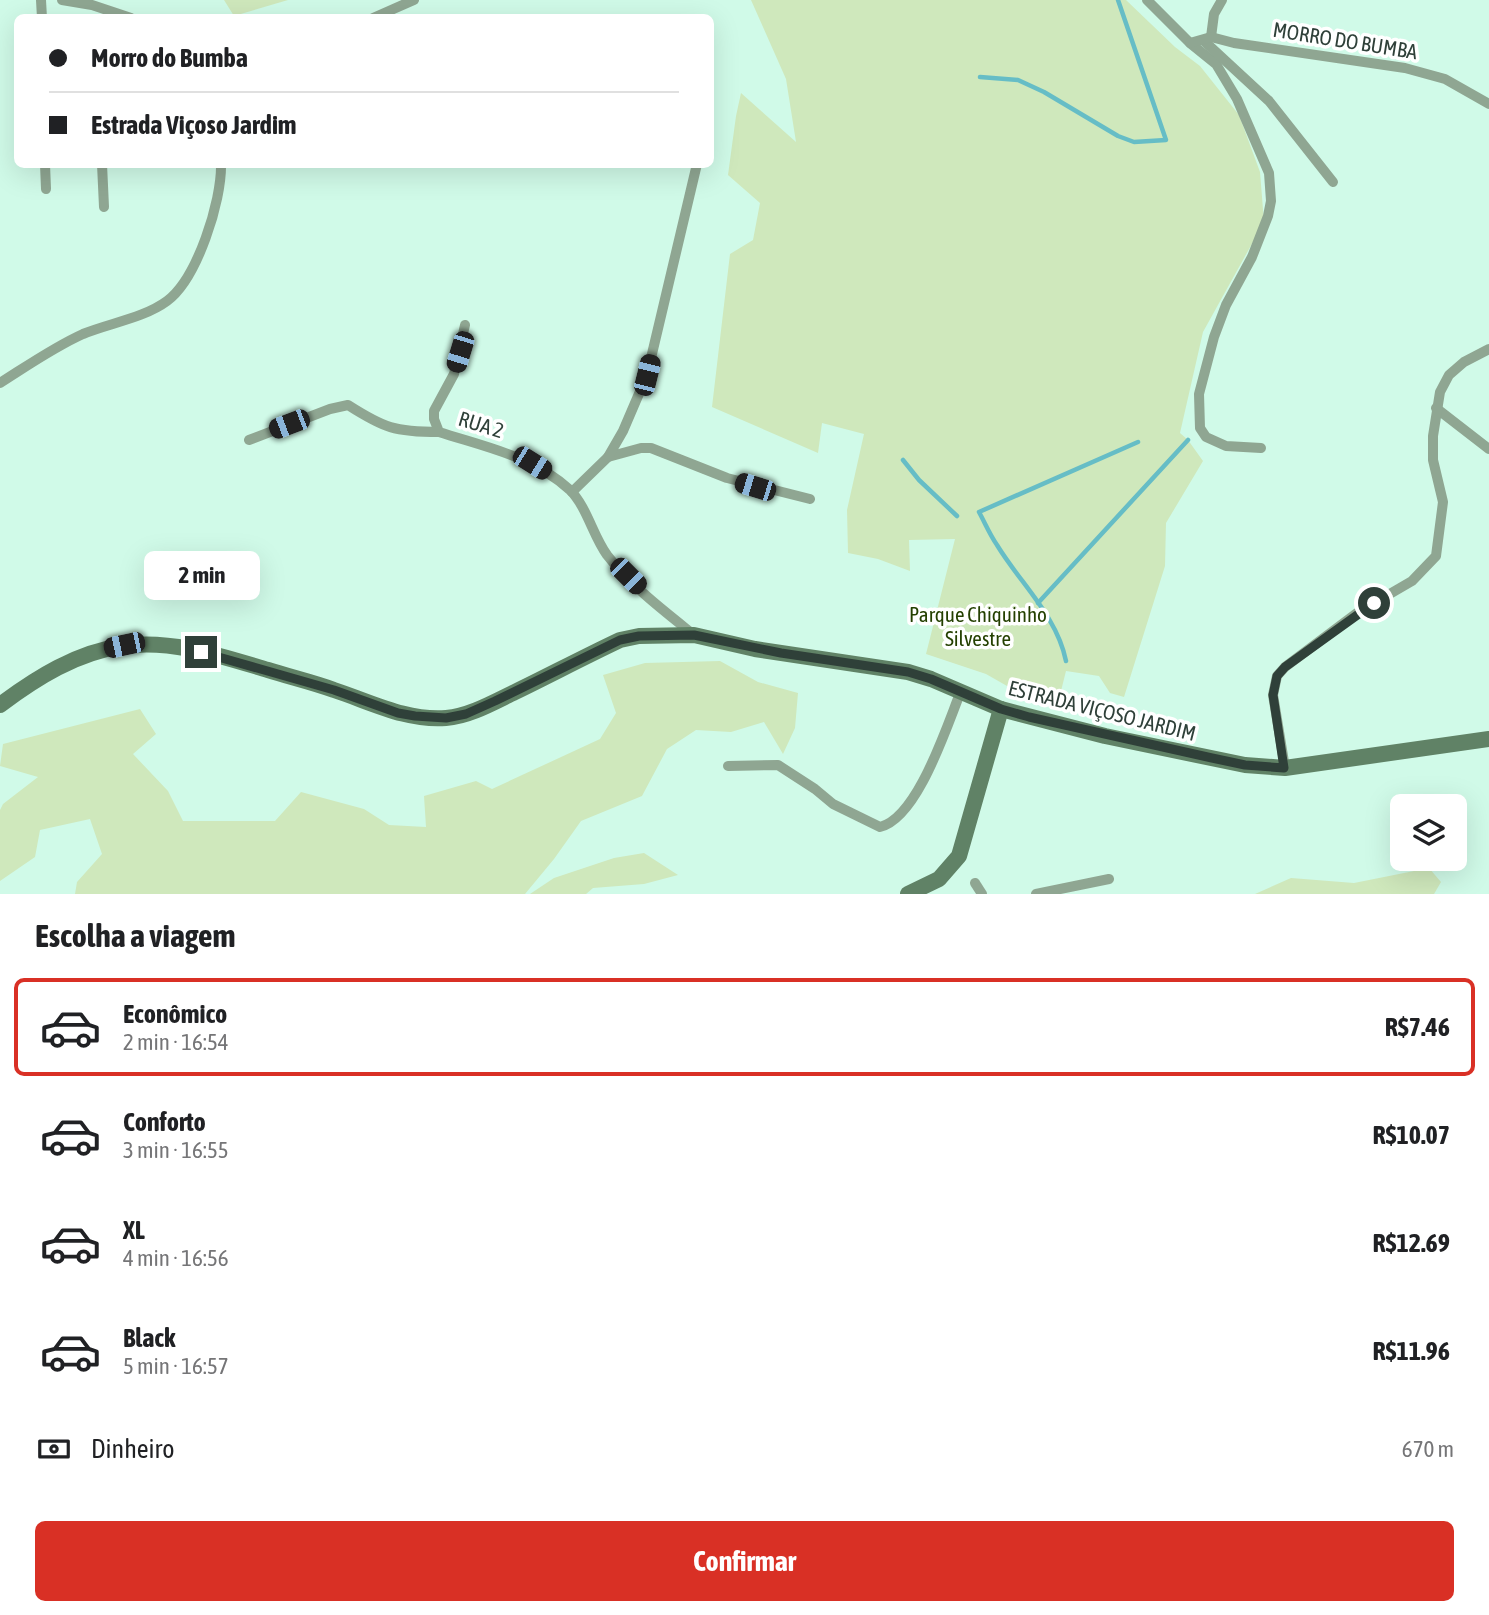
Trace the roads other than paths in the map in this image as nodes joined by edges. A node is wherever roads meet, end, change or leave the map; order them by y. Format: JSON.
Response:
{"nodes":[{"id":1,"x":62,"y":0,"type":"edge"},
{"id":2,"x":414,"y":0,"type":"edge"},
{"id":3,"x":1147,"y":0,"type":"edge"},
{"id":4,"x":1222,"y":0,"type":"edge"},
{"id":5,"x":92,"y":5,"type":"junction"},
{"id":6,"x":93,"y":14,"type":"edge"},
{"id":7,"x":119,"y":14,"type":"edge"},
{"id":8,"x":382,"y":14,"type":"edge"},
{"id":9,"x":1207,"y":39,"type":"junction"},
{"id":10,"x":1190,"y":43,"type":"junction"},
{"id":11,"x":1489,"y":104,"type":"edge"},
{"id":12,"x":45,"y":168,"type":"edge"},
{"id":13,"x":102,"y":168,"type":"edge"},
{"id":14,"x":221,"y":168,"type":"edge"},
{"id":15,"x":696,"y":168,"type":"edge"},
{"id":16,"x":1333,"y":182,"type":"dead end"},
{"id":17,"x":46,"y":189,"type":"dead end"},
{"id":18,"x":104,"y":207,"type":"dead end"},
{"id":19,"x":466,"y":325,"type":"dead end"},
{"id":20,"x":1489,"y":349,"type":"edge"},
{"id":21,"x":0,"y":383,"type":"edge"},
{"id":22,"x":1436,"y":408,"type":"junction"},
{"id":23,"x":439,"y":432,"type":"junction"},
{"id":24,"x":249,"y":440,"type":"dead end"},
{"id":25,"x":1261,"y":448,"type":"dead end"},
{"id":26,"x":1489,"y":449,"type":"edge"},
{"id":27,"x":608,"y":457,"type":"junction"},
{"id":28,"x":572,"y":492,"type":"junction"},
{"id":29,"x":810,"y":499,"type":"dead end"},
{"id":30,"x":694,"y":635,"type":"junction"},
{"id":31,"x":961,"y":691,"type":"junction"},
{"id":32,"x":0,"y":705,"type":"edge"},
{"id":33,"x":1001,"y":709,"type":"junction"},
{"id":34,"x":1489,"y":739,"type":"edge"},
{"id":35,"x":728,"y":766,"type":"dead end"},
{"id":36,"x":1284,"y":768,"type":"junction"},
{"id":37,"x":1109,"y":879,"type":"dead end"},
{"id":38,"x":975,"y":883,"type":"dead end"},
{"id":39,"x":908,"y":894,"type":"edge"},
{"id":40,"x":982,"y":894,"type":"edge"},
{"id":41,"x":1036,"y":894,"type":"edge"}],
"edges":[{"from":1,"to":5,"type":"street"},
{"from":2,"to":8,"type":"street"},
{"from":3,"to":10,"type":"street"},
{"from":4,"to":9,"type":"street"},
{"from":5,"to":6,"type":"street"},
{"from":5,"to":7,"type":"street"},
{"from":9,"to":10,"type":"street","name":"MORRO DO BUMBA"},
{"from":9,"to":11,"type":"street","name":"MORRO DO BUMBA"},
{"from":9,"to":16,"type":"street"},
{"from":10,"to":25,"type":"street"},
{"from":12,"to":17,"type":"street"},
{"from":13,"to":18,"type":"street"},
{"from":14,"to":21,"type":"street"},
{"from":15,"to":27,"type":"street"},
{"from":19,"to":23,"type":"street","name":"RUA 2"},
{"from":20,"to":22,"type":"street"},
{"from":22,"to":26,"type":"street"},
{"from":22,"to":36,"type":"street"},
{"from":23,"to":24,"type":"street"},
{"from":23,"to":28,"type":"street","name":"RUA 2"},
{"from":27,"to":28,"type":"street"},
{"from":27,"to":29,"type":"street"},
{"from":28,"to":30,"type":"street"},
{"from":30,"to":31,"type":"main road","name":"ESTRADA VIÇOSO JARDIM"},
{"from":30,"to":32,"type":"main road","name":"ESTRADA VIÇOSO JARDIM"},
{"from":31,"to":33,"type":"main road","name":"ESTRADA VIÇOSO JARDIM"},
{"from":31,"to":35,"type":"street"},
{"from":33,"to":36,"type":"main road","name":"ESTRADA VIÇOSO JARDIM"},
{"from":33,"to":39,"type":"main road"},
{"from":34,"to":36,"type":"main road","name":"ESTRADA VIÇOSO JARDIM"},
{"from":37,"to":41,"type":"street"},
{"from":38,"to":40,"type":"street"}]}
